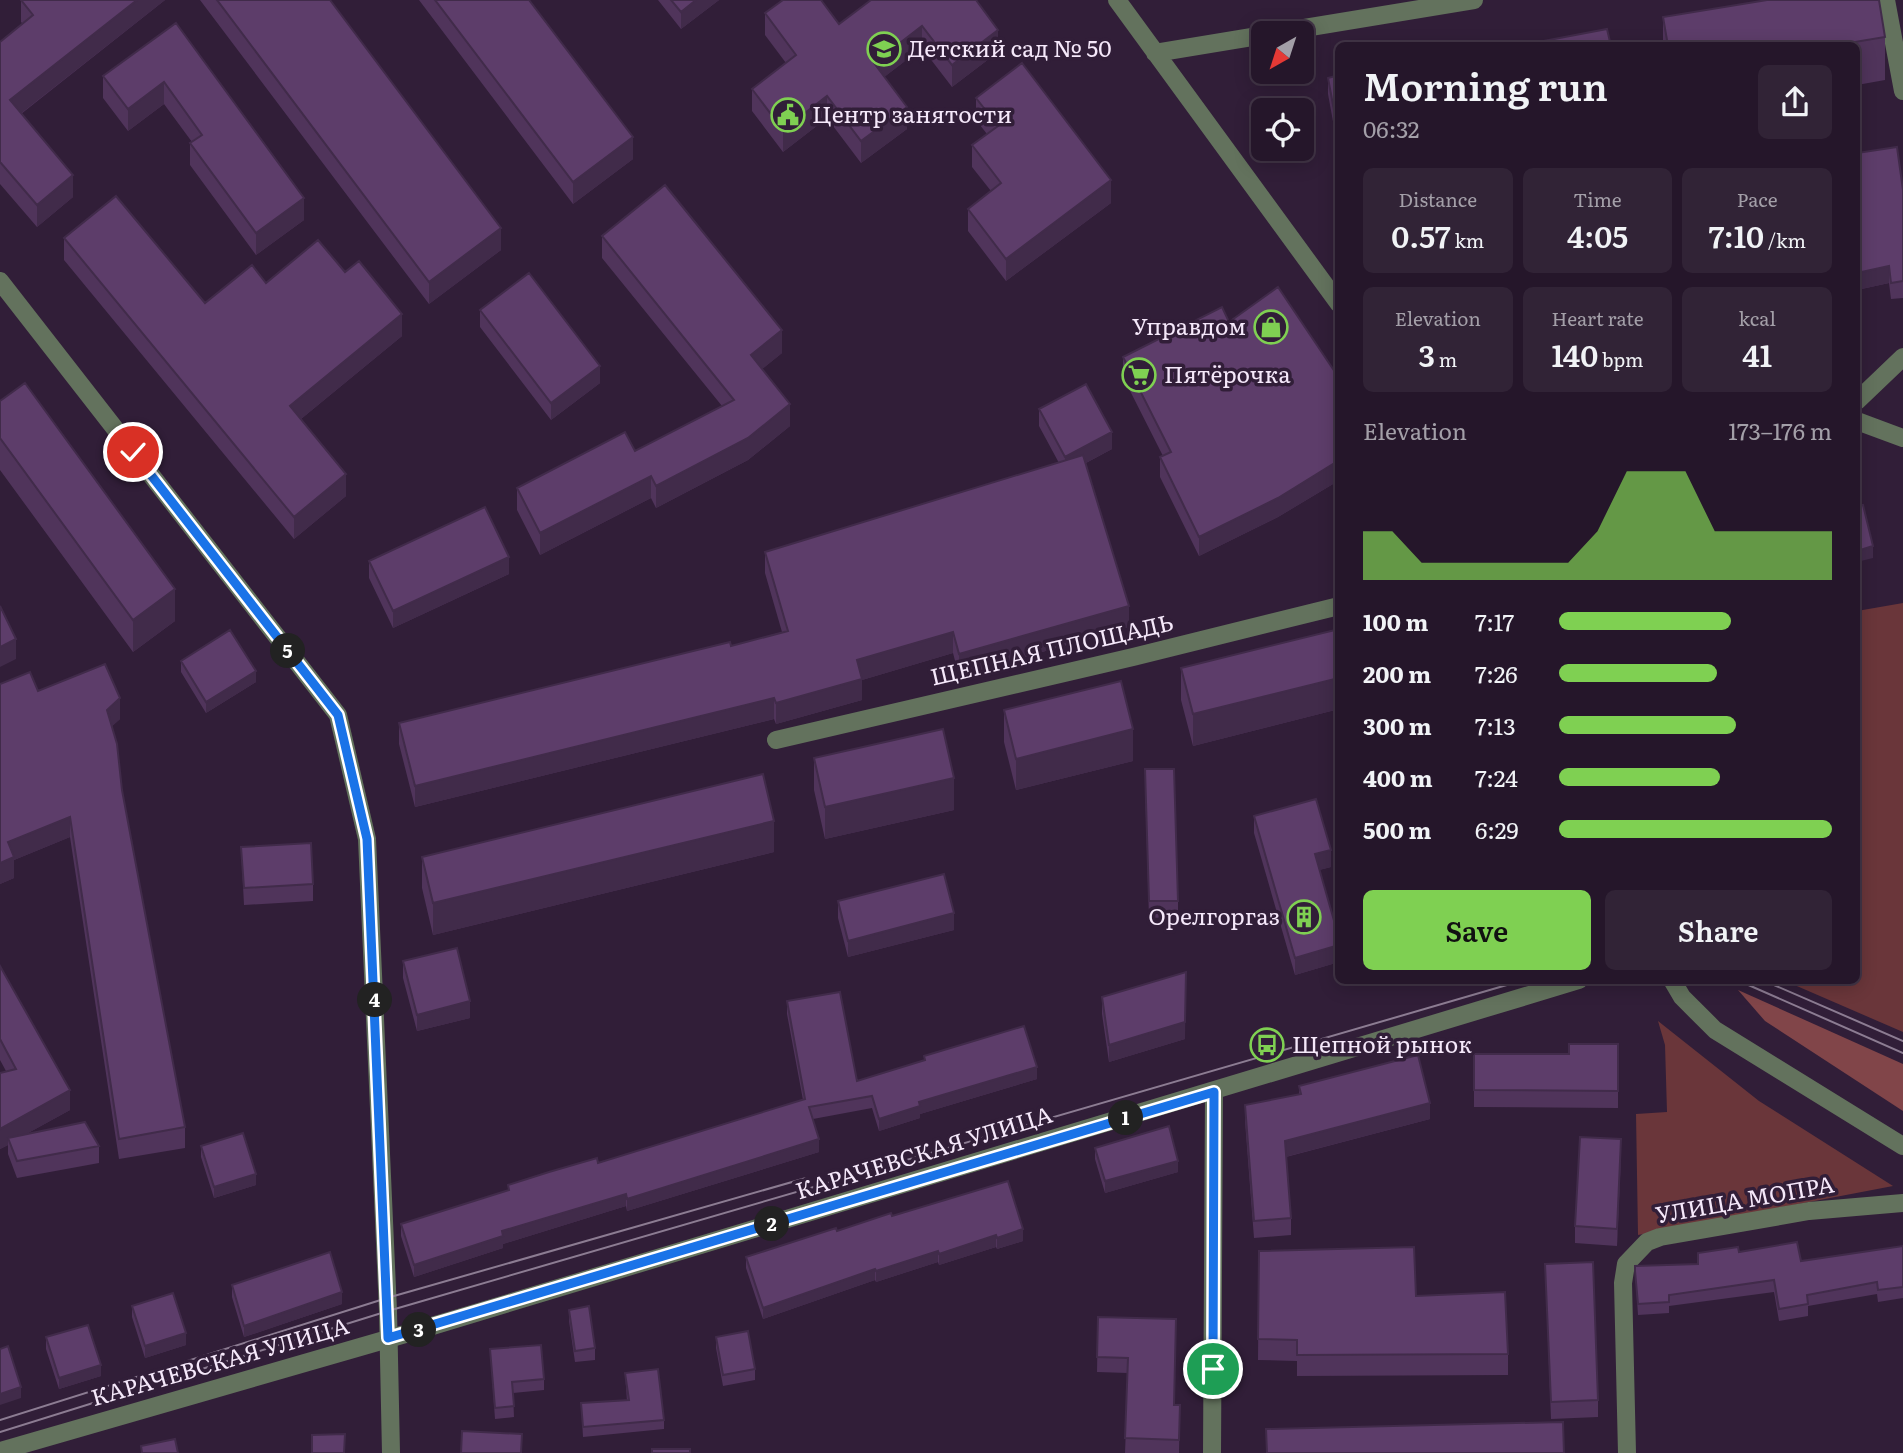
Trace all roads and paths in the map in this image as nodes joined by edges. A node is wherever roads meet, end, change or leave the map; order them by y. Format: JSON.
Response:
{"nodes":[{"id":1,"x":1117,"y":0,"type":"edge"},
{"id":2,"x":1474,"y":0,"type":"edge"},
{"id":3,"x":1886,"y":0,"type":"edge"},
{"id":4,"x":1314,"y":26,"type":"edge"},
{"id":5,"x":1251,"y":37,"type":"edge"},
{"id":6,"x":1155,"y":53,"type":"junction"},
{"id":7,"x":1903,"y":91,"type":"edge"},
{"id":8,"x":0,"y":281,"type":"edge"},
{"id":9,"x":1335,"y":299,"type":"edge"},
{"id":10,"x":1903,"y":357,"type":"edge"},
{"id":11,"x":1860,"y":398,"type":"edge"},
{"id":12,"x":1860,"y":422,"type":"edge"},
{"id":13,"x":1903,"y":438,"type":"edge"},
{"id":14,"x":1335,"y":607,"type":"edge"},
{"id":15,"x":776,"y":740,"type":"dead end"},
{"id":16,"x":1566,"y":984,"type":"edge"},
{"id":17,"x":1674,"y":984,"type":"edge"},
{"id":18,"x":1214,"y":1092,"type":"junction"},
{"id":19,"x":1903,"y":1146,"type":"edge"},
{"id":20,"x":1903,"y":1203,"type":"edge"},
{"id":21,"x":388,"y":1338,"type":"junction"},
{"id":22,"x":0,"y":1451,"type":"edge"},
{"id":23,"x":391,"y":1453,"type":"edge"},
{"id":24,"x":1212,"y":1453,"type":"edge"},
{"id":25,"x":1627,"y":1453,"type":"edge"}],
"edges":[{"from":1,"to":6,"type":"street"},
{"from":2,"to":4,"type":"street"},
{"from":3,"to":7,"type":"street"},
{"from":5,"to":6,"type":"street"},
{"from":6,"to":9,"type":"street"},
{"from":8,"to":21,"type":"street"},
{"from":10,"to":11,"type":"street"},
{"from":12,"to":13,"type":"street"},
{"from":14,"to":15,"type":"street","name":"ЩЕПНАЯ ПЛОЩАДЬ"},
{"from":16,"to":18,"type":"street","name":"КАРАЧЕВСКАЯ УЛИЦА"},
{"from":17,"to":19,"type":"street"},
{"from":18,"to":21,"type":"street","name":"КАРАЧЕВСКАЯ УЛИЦА"},
{"from":18,"to":24,"type":"street"},
{"from":20,"to":25,"type":"street","name":"УЛИЦА МОПРА"},
{"from":21,"to":22,"type":"street","name":"КАРАЧЕВСКАЯ УЛИЦА"},
{"from":21,"to":23,"type":"street"}]}
